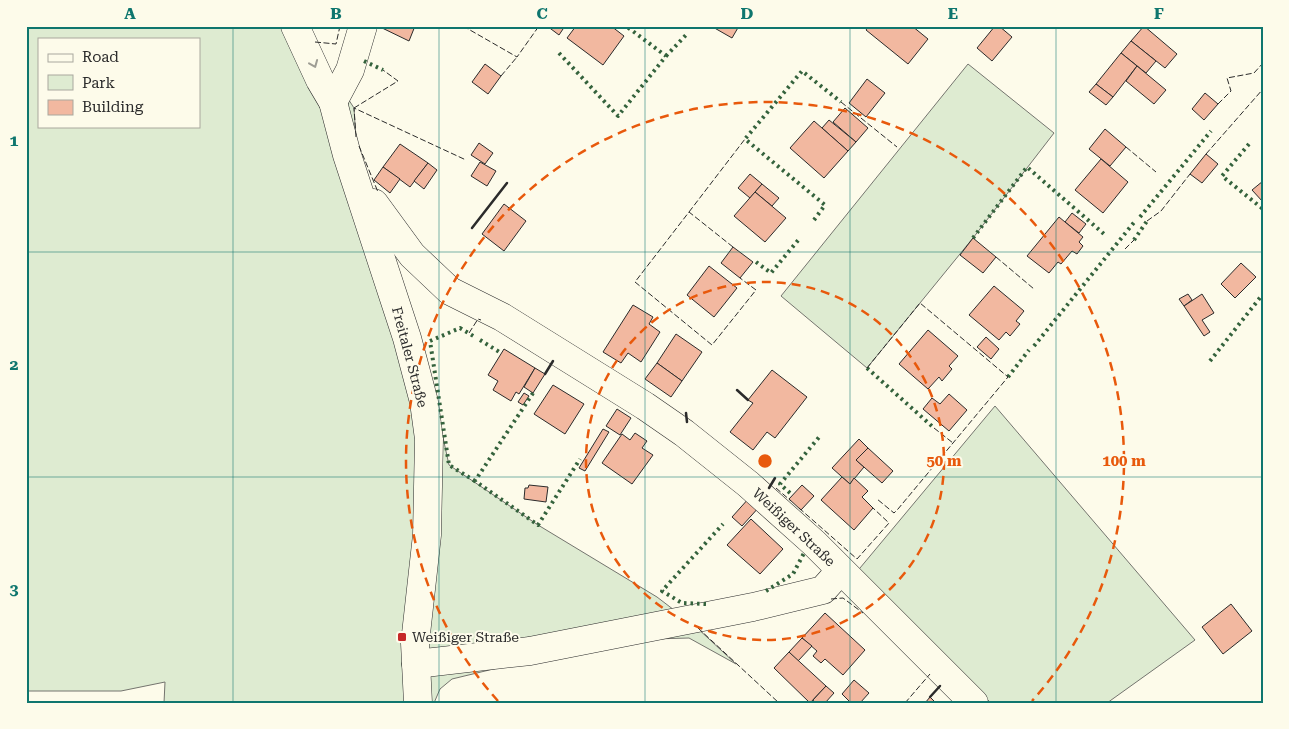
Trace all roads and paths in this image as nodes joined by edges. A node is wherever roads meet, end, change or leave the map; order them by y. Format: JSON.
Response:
{"nodes":[{"id":1,"x":295,"y":26,"type":"edge"},
{"id":2,"x":364,"y":26,"type":"edge"},
{"id":3,"x":333,"y":102,"type":"junction"},
{"id":4,"x":365,"y":206,"type":"junction"},
{"id":5,"x":840,"y":571,"type":"junction"},
{"id":6,"x":416,"y":664,"type":"junction"},
{"id":7,"x":418,"y":703,"type":"edge"},
{"id":8,"x":974,"y":703,"type":"edge"}],
"edges":[{"from":1,"to":3,"type":"street","name":"Freitaler Straße","one_way":true},
{"from":2,"to":3,"type":"street"},
{"from":3,"to":4,"type":"street","name":"Freitaler Straße"},
{"from":4,"to":5,"type":"street","name":"Weißiger Straße"},
{"from":4,"to":6,"type":"street","name":"Freitaler Straße"},
{"from":5,"to":6,"type":"street","name":"Weißiger Straße"},
{"from":5,"to":8,"type":"street","name":"Weißiger Straße"},
{"from":6,"to":7,"type":"street","name":"Freitaler Straße"}]}
